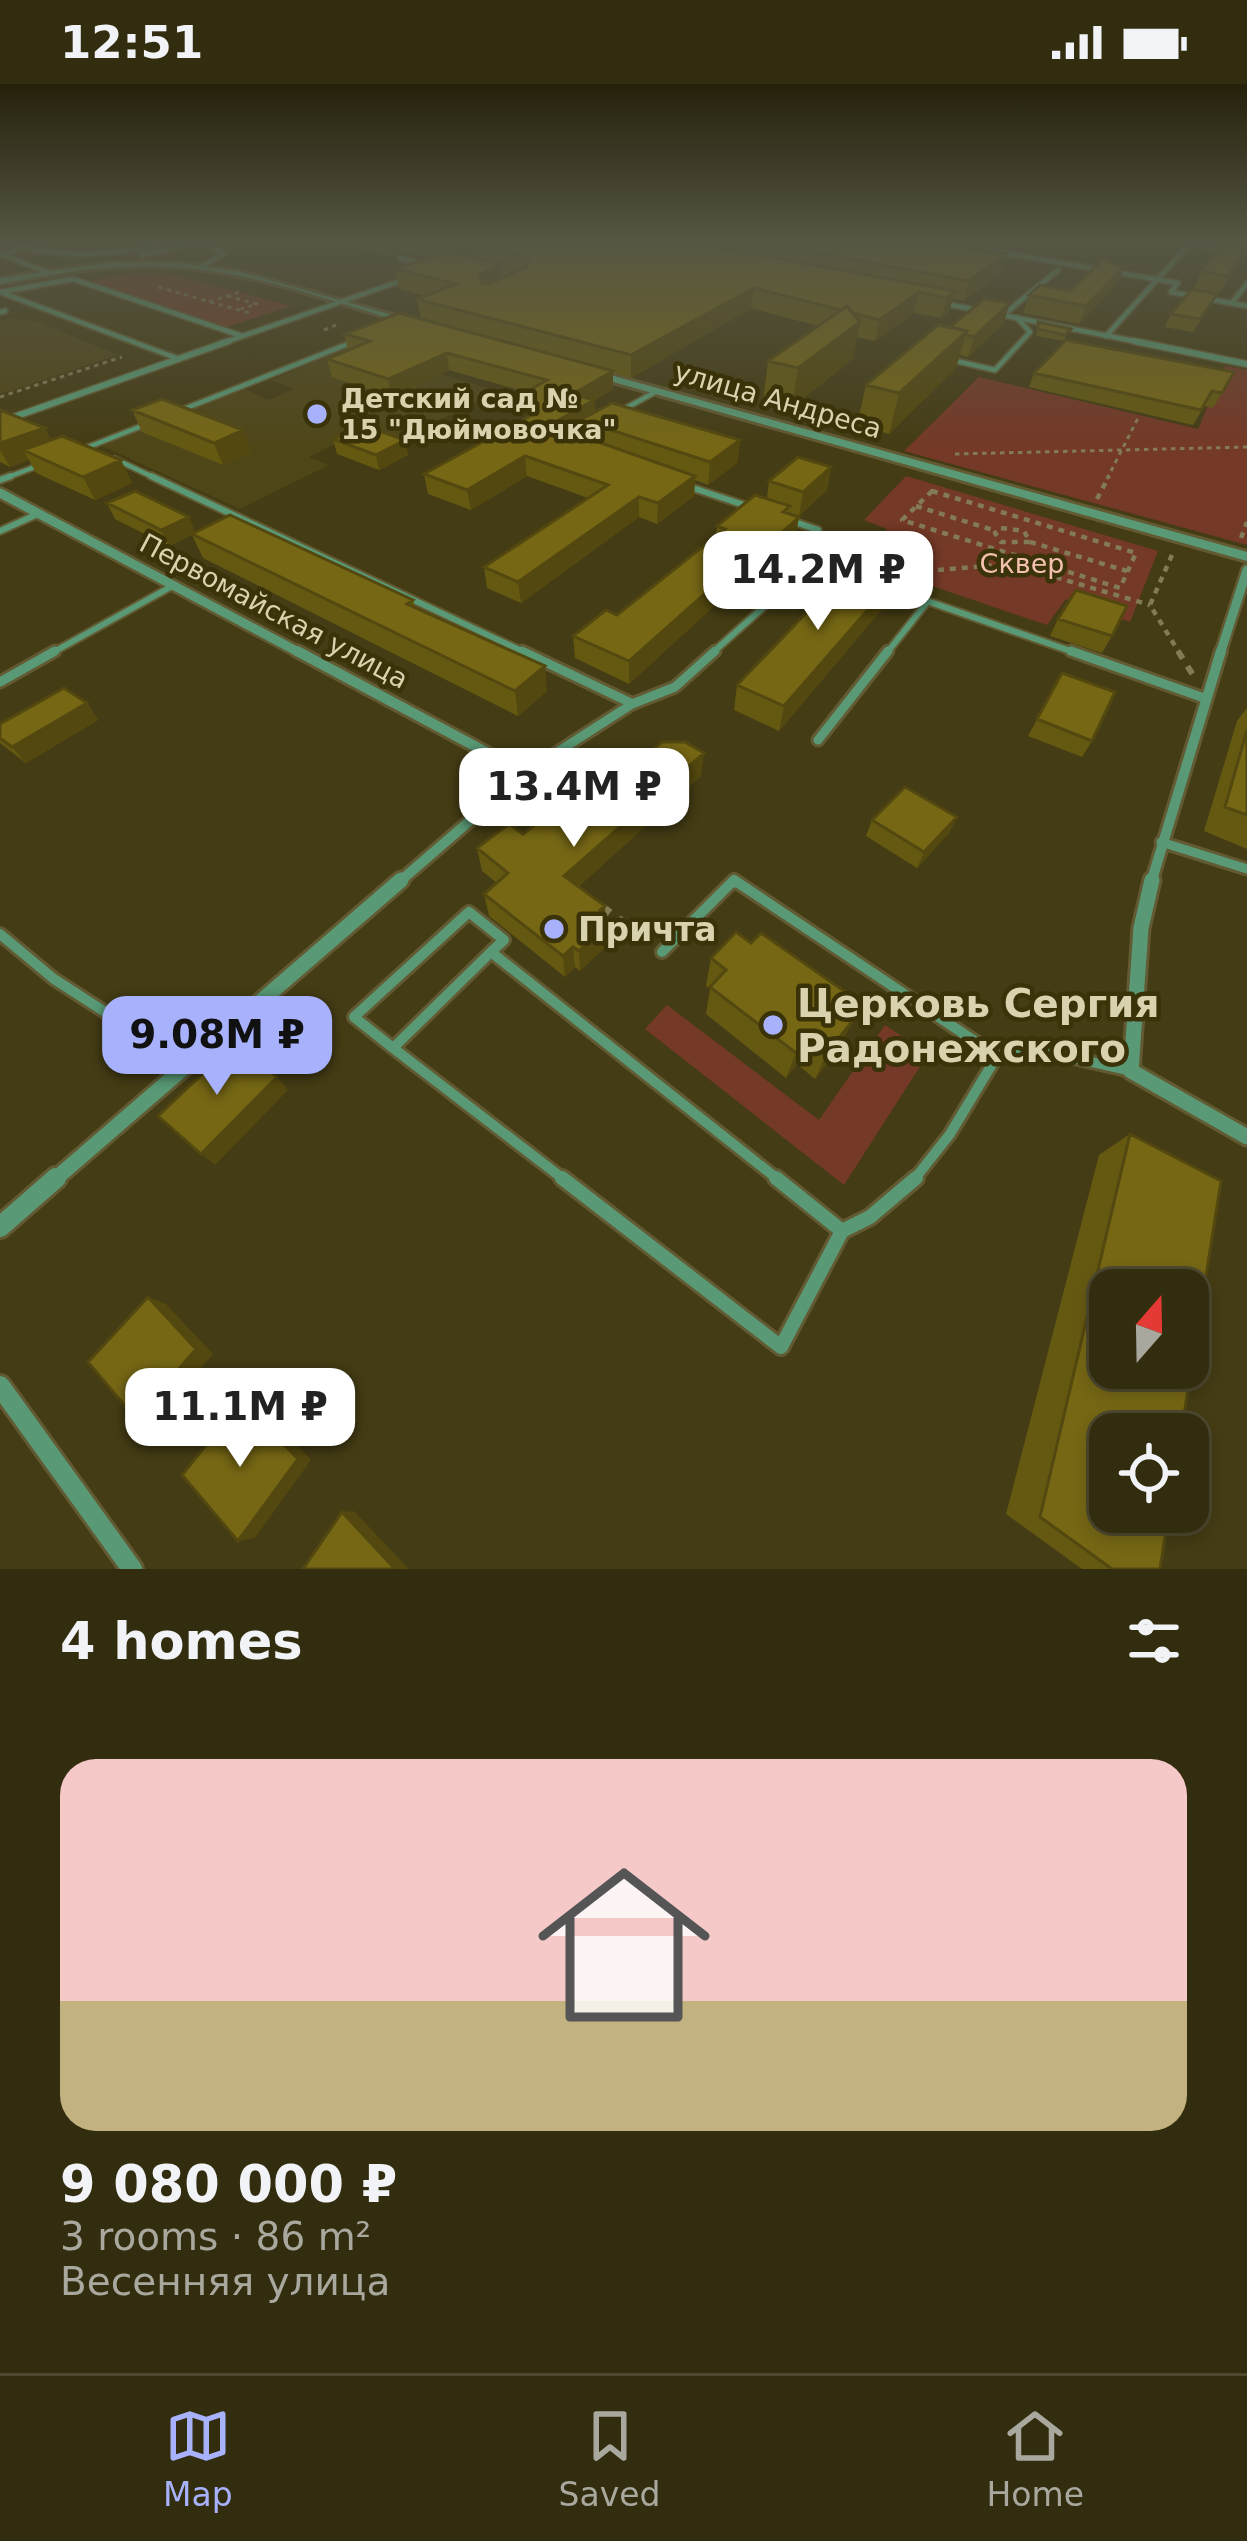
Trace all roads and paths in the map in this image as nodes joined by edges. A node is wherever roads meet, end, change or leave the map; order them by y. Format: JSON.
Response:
{"nodes":[{"id":1,"x":47,"y":309,"type":"edge"},
{"id":2,"x":163,"y":309,"type":"edge"},
{"id":3,"x":319,"y":309,"type":"edge"},
{"id":4,"x":360,"y":309,"type":"edge"},
{"id":5,"x":974,"y":309,"type":"edge"},
{"id":6,"x":1010,"y":309,"type":"edge"},
{"id":7,"x":1130,"y":309,"type":"edge"},
{"id":8,"x":238,"y":310,"type":"edge"},
{"id":9,"x":977,"y":310,"type":"junction"},
{"id":10,"x":253,"y":314,"type":"dead end"},
{"id":11,"x":1003,"y":315,"type":"junction"},
{"id":12,"x":1017,"y":318,"type":"junction"},
{"id":13,"x":959,"y":324,"type":"edge"},
{"id":14,"x":336,"y":325,"type":"dead end"},
{"id":15,"x":430,"y":327,"type":"edge"},
{"id":16,"x":324,"y":331,"type":"dead end"},
{"id":17,"x":376,"y":333,"type":"edge"},
{"id":18,"x":242,"y":336,"type":"junction"},
{"id":19,"x":1106,"y":336,"type":"junction"},
{"id":20,"x":942,"y":358,"type":"edge"},
{"id":21,"x":179,"y":359,"type":"junction"},
{"id":22,"x":1247,"y":364,"type":"edge"},
{"id":23,"x":565,"y":365,"type":"edge"},
{"id":24,"x":657,"y":391,"type":"junction"},
{"id":25,"x":1139,"y":416,"type":"edge"},
{"id":26,"x":0,"y":422,"type":"edge"},
{"id":27,"x":603,"y":422,"type":"edge"},
{"id":28,"x":88,"y":447,"type":"junction"},
{"id":29,"x":1247,"y":447,"type":"edge"},
{"id":30,"x":1121,"y":449,"type":"junction"},
{"id":31,"x":944,"y":454,"type":"dead end"},
{"id":32,"x":66,"y":455,"type":"edge"},
{"id":33,"x":44,"y":464,"type":"edge"},
{"id":34,"x":0,"y":480,"type":"edge"},
{"id":35,"x":670,"y":480,"type":"edge"},
{"id":36,"x":0,"y":493,"type":"edge"},
{"id":37,"x":1095,"y":502,"type":"dead end"},
{"id":38,"x":916,"y":506,"type":"junction"},
{"id":39,"x":754,"y":509,"type":"edge"},
{"id":40,"x":40,"y":513,"type":"junction"},
{"id":41,"x":776,"y":516,"type":"edge"},
{"id":42,"x":1025,"y":519,"type":"junction"},
{"id":43,"x":1247,"y":522,"type":"edge"},
{"id":44,"x":1018,"y":529,"type":"junction"},
{"id":45,"x":818,"y":530,"type":"dead end"},
{"id":46,"x":0,"y":531,"type":"edge"},
{"id":47,"x":996,"y":531,"type":"junction"},
{"id":48,"x":1030,"y":542,"type":"junction"},
{"id":49,"x":1240,"y":542,"type":"dead end"},
{"id":50,"x":1008,"y":544,"type":"junction"},
{"id":51,"x":1003,"y":551,"type":"junction"},
{"id":52,"x":1172,"y":555,"type":"dead end"},
{"id":53,"x":1247,"y":557,"type":"edge"},
{"id":54,"x":1247,"y":570,"type":"edge"},
{"id":55,"x":1127,"y":571,"type":"junction"},
{"id":56,"x":901,"y":573,"type":"edge"},
{"id":57,"x":174,"y":585,"type":"junction"},
{"id":58,"x":928,"y":601,"type":"junction"},
{"id":59,"x":1150,"y":605,"type":"junction"},
{"id":60,"x":0,"y":682,"type":"edge"},
{"id":61,"x":1207,"y":699,"type":"junction"},
{"id":62,"x":632,"y":704,"type":"junction"},
{"id":63,"x":818,"y":740,"type":"dead end"},
{"id":64,"x":525,"y":773,"type":"junction"},
{"id":65,"x":1161,"y":842,"type":"junction"},
{"id":66,"x":1247,"y":869,"type":"edge"},
{"id":67,"x":587,"y":896,"type":"edge"},
{"id":68,"x":0,"y":934,"type":"edge"},
{"id":69,"x":491,"y":952,"type":"junction"},
{"id":70,"x":662,"y":952,"type":"joint"},
{"id":71,"x":393,"y":1048,"type":"junction"},
{"id":72,"x":997,"y":1056,"type":"junction"},
{"id":73,"x":187,"y":1065,"type":"junction"},
{"id":74,"x":1130,"y":1071,"type":"junction"},
{"id":75,"x":1247,"y":1137,"type":"edge"},
{"id":76,"x":0,"y":1227,"type":"edge"},
{"id":77,"x":842,"y":1231,"type":"junction"},
{"id":78,"x":0,"y":1386,"type":"edge"},
{"id":79,"x":132,"y":1569,"type":"edge"}],
"edges":[{"from":1,"to":21,"type":"lane"},
{"from":2,"to":18,"type":"lane"},
{"from":3,"to":18,"type":"street"},
{"from":4,"to":15,"type":"street"},
{"from":5,"to":9,"type":"street"},
{"from":6,"to":11,"type":"lane"},
{"from":7,"to":19,"type":"lane"},
{"from":8,"to":10,"type":"path"},
{"from":9,"to":11,"type":"street"},
{"from":9,"to":13,"type":"lane"},
{"from":11,"to":12,"type":"street"},
{"from":12,"to":19,"type":"street"},
{"from":12,"to":20,"type":"lane"},
{"from":14,"to":16,"type":"path"},
{"from":17,"to":28,"type":"lane"},
{"from":18,"to":21,"type":"street"},
{"from":19,"to":22,"type":"street"},
{"from":21,"to":26,"type":"street"},
{"from":23,"to":24,"type":"street","name":"улица Андреса"},
{"from":24,"to":27,"type":"lane"},
{"from":24,"to":53,"type":"street","name":"улица Андреса"},
{"from":25,"to":30,"type":"path"},
{"from":28,"to":32,"type":"lane"},
{"from":28,"to":62,"type":"lane"},
{"from":29,"to":30,"type":"path"},
{"from":30,"to":31,"type":"path"},
{"from":30,"to":37,"type":"path"},
{"from":33,"to":34,"type":"lane"},
{"from":35,"to":39,"type":"lane"},
{"from":36,"to":40,"type":"street","name":"Первомайская улица"},
{"from":38,"to":42,"type":"path"},
{"from":38,"to":47,"type":"path"},
{"from":38,"to":51,"type":"path"},
{"from":40,"to":46,"type":"lane"},
{"from":40,"to":57,"type":"street","name":"Первомайская улица"},
{"from":41,"to":45,"type":"lane"},
{"from":42,"to":44,"type":"path"},
{"from":42,"to":55,"type":"path"},
{"from":43,"to":49,"type":"path"},
{"from":44,"to":47,"type":"path"},
{"from":44,"to":48,"type":"path"},
{"from":47,"to":50,"type":"path"},
{"from":48,"to":50,"type":"path"},
{"from":48,"to":55,"type":"path"},
{"from":50,"to":51,"type":"path"},
{"from":51,"to":55,"type":"path"},
{"from":52,"to":59,"type":"path"},
{"from":54,"to":61,"type":"street"},
{"from":56,"to":59,"type":"path"},
{"from":57,"to":60,"type":"lane"},
{"from":57,"to":64,"type":"street","name":"Первомайская улица"},
{"from":58,"to":61,"type":"lane"},
{"from":58,"to":62,"type":"lane"},
{"from":58,"to":63,"type":"lane"},
{"from":59,"to":61,"type":"path"},
{"from":61,"to":65,"type":"street"},
{"from":62,"to":64,"type":"lane"},
{"from":64,"to":73,"type":"street"},
{"from":65,"to":66,"type":"lane"},
{"from":65,"to":74,"type":"street"},
{"from":67,"to":70,"type":"path"},
{"from":68,"to":73,"type":"lane"},
{"from":69,"to":71,"type":"lane"},
{"from":69,"to":71,"type":"lane"},
{"from":69,"to":77,"type":"lane"},
{"from":70,"to":72,"type":"lane"},
{"from":71,"to":77,"type":"lane"},
{"from":72,"to":74,"type":"lane"},
{"from":72,"to":77,"type":"lane"},
{"from":73,"to":76,"type":"street"},
{"from":74,"to":75,"type":"street"},
{"from":78,"to":79,"type":"street"}]}
